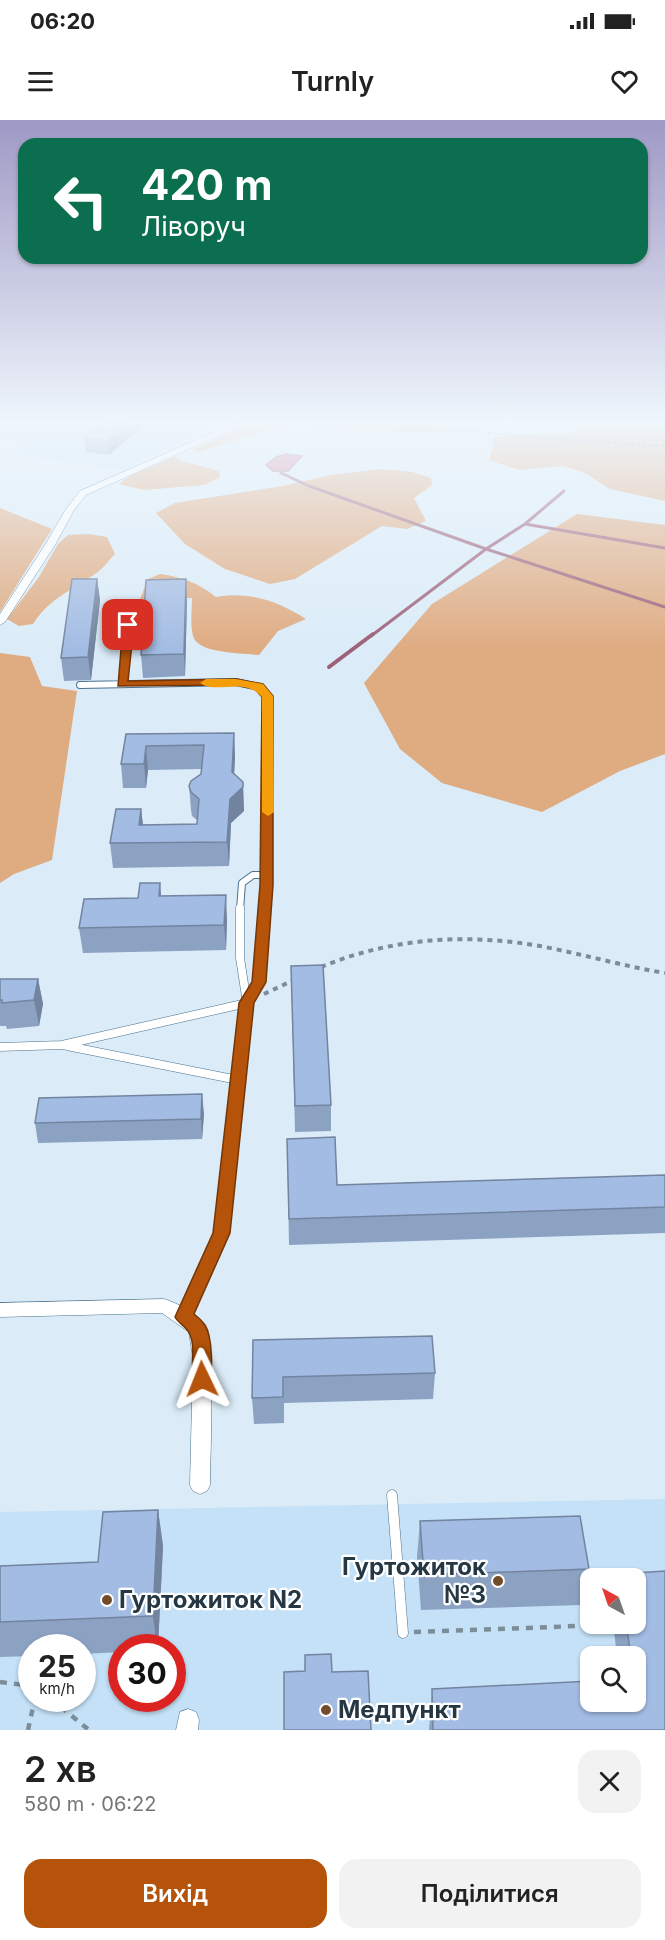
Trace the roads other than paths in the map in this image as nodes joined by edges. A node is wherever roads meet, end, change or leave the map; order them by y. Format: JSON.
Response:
{"nodes":[{"id":1,"x":79,"y":499,"type":"edge"},
{"id":2,"x":0,"y":622,"type":"edge"},
{"id":3,"x":128,"y":625,"type":"dead end"},
{"id":4,"x":122,"y":684,"type":"junction"},
{"id":5,"x":80,"y":685,"type":"dead end"},
{"id":6,"x":267,"y":875,"type":"junction"},
{"id":7,"x":247,"y":1003,"type":"junction"},
{"id":8,"x":62,"y":1045,"type":"junction"},
{"id":9,"x":0,"y":1047,"type":"edge"},
{"id":10,"x":238,"y":1080,"type":"junction"},
{"id":11,"x":0,"y":1310,"type":"edge"},
{"id":12,"x":184,"y":1317,"type":"junction"},
{"id":13,"x":200,"y":1485,"type":"dead end"},
{"id":14,"x":392,"y":1495,"type":"dead end"},
{"id":15,"x":403,"y":1633,"type":"road end"}],
"edges":[{"from":1,"to":2,"type":"street"},
{"from":3,"to":4,"type":"lane"},
{"from":4,"to":5,"type":"lane"},
{"from":4,"to":6,"type":"lane"},
{"from":6,"to":7,"type":"lane"},
{"from":6,"to":7,"type":"lane"},
{"from":7,"to":8,"type":"lane"},
{"from":7,"to":10,"type":"lane"},
{"from":8,"to":9,"type":"lane"},
{"from":8,"to":10,"type":"lane"},
{"from":10,"to":12,"type":"lane"},
{"from":11,"to":12,"type":"street"},
{"from":12,"to":13,"type":"street"},
{"from":14,"to":15,"type":"lane"}]}
